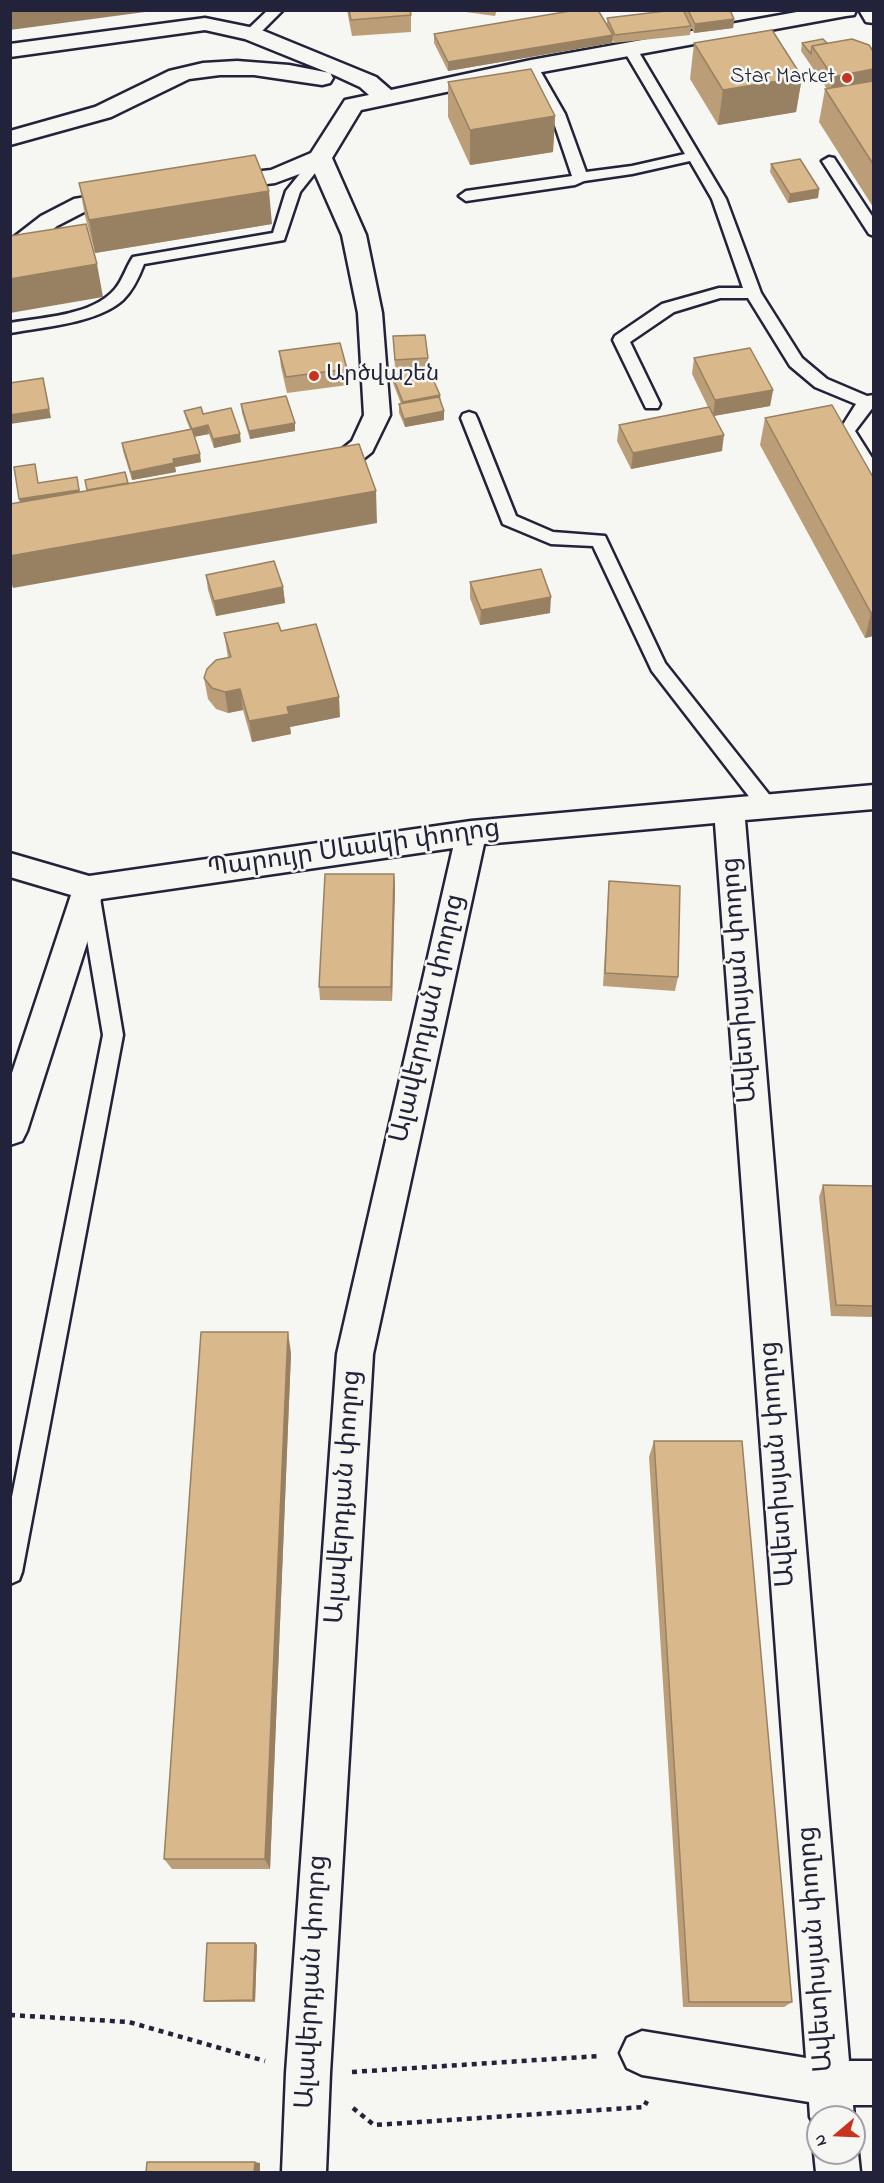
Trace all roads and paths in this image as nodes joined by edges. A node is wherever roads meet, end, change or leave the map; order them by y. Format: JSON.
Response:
{"nodes":[{"id":1,"x":277,"y":10,"type":"edge"},
{"id":2,"x":846,"y":10,"type":"edge"},
{"id":3,"x":869,"y":10,"type":"edge"},
{"id":4,"x":873,"y":17,"type":"edge"},
{"id":5,"x":250,"y":34,"type":"junction"},
{"id":6,"x":630,"y":49,"type":"junction"},
{"id":7,"x":10,"y":51,"type":"edge"},
{"id":8,"x":531,"y":67,"type":"junction"},
{"id":9,"x":368,"y":82,"type":"junction"},
{"id":10,"x":386,"y":98,"type":"junction"},
{"id":11,"x":10,"y":138,"type":"edge"},
{"id":12,"x":694,"y":156,"type":"junction"},
{"id":13,"x":320,"y":158,"type":"junction"},
{"id":14,"x":829,"y":161,"type":"dead end"},
{"id":15,"x":580,"y":177,"type":"junction"},
{"id":16,"x":200,"y":185,"type":"edge"},
{"id":17,"x":153,"y":193,"type":"edge"},
{"id":18,"x":466,"y":196,"type":"dead end"},
{"id":19,"x":873,"y":231,"type":"edge"},
{"id":20,"x":10,"y":252,"type":"edge"},
{"id":21,"x":753,"y":293,"type":"junction"},
{"id":22,"x":10,"y":328,"type":"edge"},
{"id":23,"x":870,"y":401,"type":"edge"},
{"id":24,"x":652,"y":404,"type":"dead end"},
{"id":25,"x":469,"y":418,"type":"dead end"},
{"id":26,"x":303,"y":472,"type":"edge"},
{"id":27,"x":873,"y":476,"type":"edge"},
{"id":28,"x":873,"y":797,"type":"edge"},
{"id":29,"x":768,"y":807,"type":"junction"},
{"id":30,"x":729,"y":811,"type":"junction"},
{"id":31,"x":471,"y":833,"type":"junction"},
{"id":32,"x":10,"y":865,"type":"edge"},
{"id":33,"x":89,"y":888,"type":"junction"},
{"id":34,"x":10,"y":1131,"type":"edge"},
{"id":35,"x":10,"y":1572,"type":"edge"},
{"id":36,"x":10,"y":2015,"type":"edge"},
{"id":37,"x":642,"y":2053,"type":"joint"},
{"id":38,"x":375,"y":2071,"type":"dead end"},
{"id":39,"x":308,"y":2073,"type":"junction"},
{"id":40,"x":873,"y":2083,"type":"edge"},
{"id":41,"x":830,"y":2100,"type":"edge"},
{"id":42,"x":644,"y":2107,"type":"dead end"},
{"id":43,"x":374,"y":2125,"type":"dead end"},
{"id":44,"x":304,"y":2172,"type":"edge"}],
"edges":[{"from":1,"to":5,"type":"lane"},
{"from":2,"to":6,"type":"street"},
{"from":3,"to":4,"type":"street"},
{"from":5,"to":7,"type":"street"},
{"from":5,"to":9,"type":"street"},
{"from":6,"to":8,"type":"street"},
{"from":6,"to":12,"type":"lane"},
{"from":8,"to":10,"type":"street"},
{"from":8,"to":15,"type":"lane"},
{"from":9,"to":10,"type":"street"},
{"from":9,"to":11,"type":"street"},
{"from":10,"to":13,"type":"street"},
{"from":12,"to":15,"type":"lane"},
{"from":12,"to":21,"type":"lane"},
{"from":13,"to":16,"type":"street"},
{"from":13,"to":22,"type":"lane"},
{"from":13,"to":26,"type":"street"},
{"from":14,"to":19,"type":"lane"},
{"from":15,"to":18,"type":"lane"},
{"from":17,"to":20,"type":"street"},
{"from":21,"to":23,"type":"lane"},
{"from":21,"to":24,"type":"lane"},
{"from":23,"to":27,"type":"lane"},
{"from":25,"to":29,"type":"lane"},
{"from":28,"to":29,"type":"street","name":"Պարույր Սևակի փողոց"},
{"from":29,"to":30,"type":"street","name":"Պարույր Սևակի փողոց"},
{"from":30,"to":31,"type":"street","name":"Պարույր Սևակի փողոց"},
{"from":30,"to":41,"type":"street","name":"Ավետիսյան փողոց"},
{"from":31,"to":33,"type":"street","name":"Պարույր Սևակի փողոց"},
{"from":31,"to":39,"type":"street","name":"Ալավերդյան փողոց"},
{"from":32,"to":33,"type":"street"},
{"from":33,"to":34,"type":"street"},
{"from":33,"to":35,"type":"lane"},
{"from":36,"to":39,"type":"path"},
{"from":37,"to":38,"type":"path"},
{"from":37,"to":41,"type":"street"},
{"from":39,"to":44,"type":"street","name":"Ալավերդյան փողոց"},
{"from":40,"to":41,"type":"street"},
{"from":42,"to":43,"type":"path"}]}
